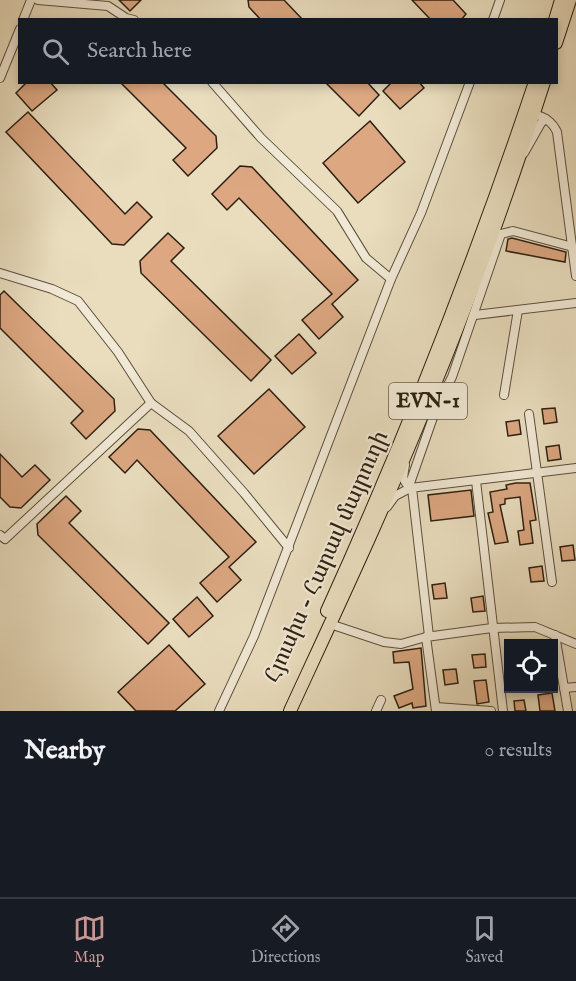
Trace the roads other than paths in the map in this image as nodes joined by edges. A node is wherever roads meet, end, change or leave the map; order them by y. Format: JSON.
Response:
{"nodes":[{"id":1,"x":31,"y":0,"type":"edge"},
{"id":2,"x":38,"y":0,"type":"edge"},
{"id":3,"x":500,"y":0,"type":"edge"},
{"id":4,"x":561,"y":0,"type":"edge"},
{"id":5,"x":570,"y":0,"type":"edge"},
{"id":6,"x":24,"y":18,"type":"edge"},
{"id":7,"x":126,"y":18,"type":"edge"},
{"id":8,"x":494,"y":18,"type":"edge"},
{"id":9,"x":556,"y":18,"type":"edge"},
{"id":10,"x":18,"y":33,"type":"edge"},
{"id":11,"x":558,"y":38,"type":"edge"},
{"id":12,"x":0,"y":78,"type":"edge"},
{"id":13,"x":214,"y":84,"type":"edge"},
{"id":14,"x":469,"y":84,"type":"edge"},
{"id":15,"x":534,"y":84,"type":"edge"},
{"id":16,"x":543,"y":84,"type":"edge"},
{"id":17,"x":534,"y":114,"type":"junction"},
{"id":18,"x":546,"y":119,"type":"junction"},
{"id":19,"x":518,"y":161,"type":"junction"},
{"id":20,"x":573,"y":247,"type":"junction"},
{"id":21,"x":0,"y":273,"type":"edge"},
{"id":22,"x":576,"y":276,"type":"edge"},
{"id":23,"x":390,"y":279,"type":"junction"},
{"id":24,"x":576,"y":303,"type":"edge"},
{"id":25,"x":518,"y":310,"type":"junction"},
{"id":26,"x":474,"y":315,"type":"junction"},
{"id":27,"x":504,"y":395,"type":"dead end"},
{"id":28,"x":152,"y":403,"type":"junction"},
{"id":29,"x":529,"y":414,"type":"dead end"},
{"id":30,"x":408,"y":449,"type":"junction"},
{"id":31,"x":576,"y":468,"type":"edge"},
{"id":32,"x":538,"y":473,"type":"junction"},
{"id":33,"x":476,"y":481,"type":"junction"},
{"id":34,"x":410,"y":488,"type":"junction"},
{"id":35,"x":376,"y":521,"type":"junction"},
{"id":36,"x":0,"y":535,"type":"edge"},
{"id":37,"x":289,"y":548,"type":"junction"},
{"id":38,"x":552,"y":582,"type":"dead end"},
{"id":39,"x":330,"y":624,"type":"junction"},
{"id":40,"x":492,"y":628,"type":"junction"},
{"id":41,"x":555,"y":635,"type":"junction"},
{"id":42,"x":428,"y":636,"type":"junction"},
{"id":43,"x":576,"y":644,"type":"edge"},
{"id":44,"x":576,"y":687,"type":"edge"},
{"id":45,"x":564,"y":688,"type":"junction"},
{"id":46,"x":381,"y":700,"type":"dead end"},
{"id":47,"x":436,"y":709,"type":"edge"},
{"id":48,"x":219,"y":711,"type":"edge"},
{"id":49,"x":282,"y":711,"type":"edge"},
{"id":50,"x":290,"y":711,"type":"edge"},
{"id":51,"x":376,"y":711,"type":"edge"},
{"id":52,"x":491,"y":711,"type":"edge"},
{"id":53,"x":503,"y":711,"type":"edge"},
{"id":54,"x":568,"y":711,"type":"edge"}],
"edges":[{"from":1,"to":6,"type":"street"},
{"from":2,"to":7,"type":"street"},
{"from":3,"to":8,"type":"street"},
{"from":4,"to":9,"type":"highway"},
{"from":5,"to":11,"type":"highway"},
{"from":10,"to":12,"type":"street"},
{"from":13,"to":23,"type":"street"},
{"from":14,"to":23,"type":"street"},
{"from":15,"to":49,"type":"highway","name":"Հյուսիս - Հարավ մայրուղի","number":"EVN-1"},
{"from":16,"to":17,"type":"highway","name":"Հյուսիս - Հարավ մայրուղի","number":"EVN-1"},
{"from":17,"to":18,"type":"street"},
{"from":17,"to":19,"type":"highway","name":"Հյուսիս - Հարավ մայրուղի","number":"EVN-1"},
{"from":18,"to":19,"type":"street"},
{"from":18,"to":20,"type":"street"},
{"from":19,"to":30,"type":"highway","name":"Հյուսիս - Հարավ մայրուղի","number":"EVN-1"},
{"from":20,"to":22,"type":"street"},
{"from":20,"to":26,"type":"street"},
{"from":21,"to":28,"type":"street"},
{"from":23,"to":37,"type":"street"},
{"from":24,"to":25,"type":"street"},
{"from":25,"to":26,"type":"street"},
{"from":25,"to":27,"type":"street"},
{"from":26,"to":34,"type":"street"},
{"from":28,"to":36,"type":"street"},
{"from":28,"to":37,"type":"street"},
{"from":29,"to":32,"type":"street"},
{"from":30,"to":34,"type":"street"},
{"from":30,"to":35,"type":"highway","name":"Հյուսիս - Հարավ մայրուղի","number":"EVN-1"},
{"from":31,"to":32,"type":"street"},
{"from":32,"to":33,"type":"street"},
{"from":32,"to":38,"type":"street"},
{"from":33,"to":34,"type":"street"},
{"from":33,"to":40,"type":"street"},
{"from":34,"to":35,"type":"street"},
{"from":34,"to":42,"type":"street"},
{"from":35,"to":39,"type":"highway","name":"Հյուսիս - Հարավ մայրուղի","number":"EVN-1"},
{"from":37,"to":48,"type":"street"},
{"from":39,"to":42,"type":"street"},
{"from":39,"to":50,"type":"highway","name":"Հյուսիս - Հարավ մայրուղի","number":"EVN-1"},
{"from":40,"to":41,"type":"street"},
{"from":40,"to":42,"type":"street"},
{"from":40,"to":53,"type":"street"},
{"from":41,"to":43,"type":"street"},
{"from":41,"to":45,"type":"street"},
{"from":42,"to":47,"type":"street"},
{"from":44,"to":45,"type":"street"},
{"from":45,"to":54,"type":"street"},
{"from":46,"to":51,"type":"street"},
{"from":47,"to":52,"type":"street"}]}
